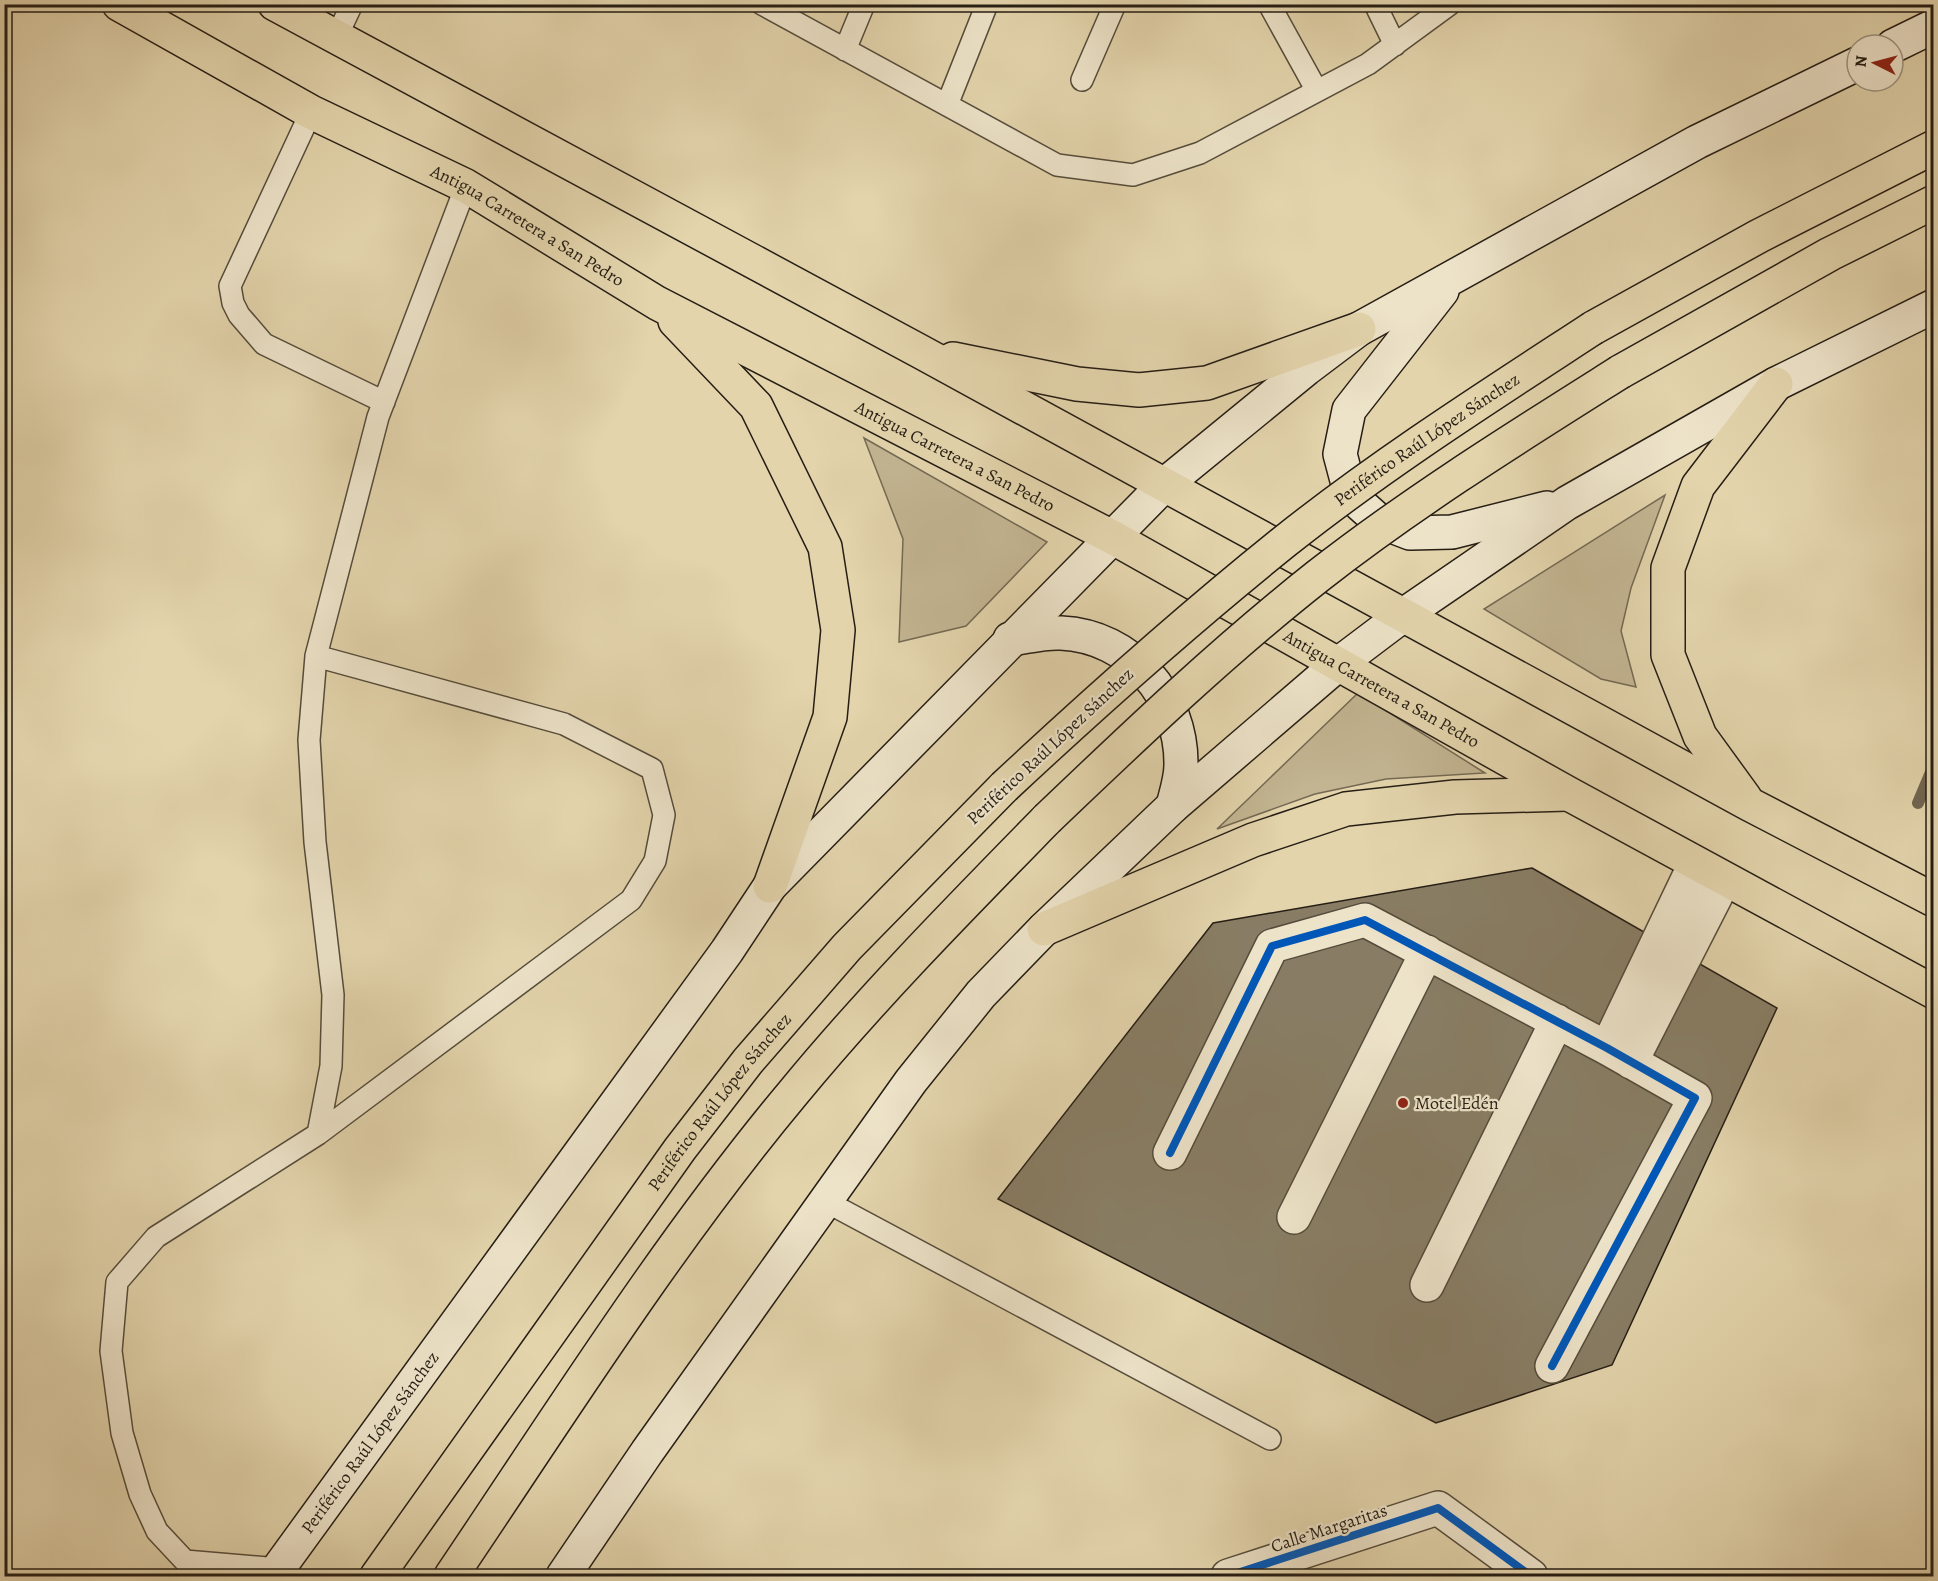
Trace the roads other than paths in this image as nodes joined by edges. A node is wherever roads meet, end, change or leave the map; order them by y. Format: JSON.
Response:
{"nodes":[{"id":1,"x":119,"y":4,"type":"edge"},
{"id":2,"x":275,"y":4,"type":"edge"},
{"id":3,"x":352,"y":4,"type":"edge"},
{"id":4,"x":762,"y":4,"type":"edge"},
{"id":5,"x":864,"y":4,"type":"edge"},
{"id":6,"x":987,"y":4,"type":"edge"},
{"id":7,"x":1115,"y":4,"type":"edge"},
{"id":8,"x":1269,"y":4,"type":"edge"},
{"id":9,"x":1375,"y":4,"type":"edge"},
{"id":10,"x":1450,"y":4,"type":"edge"},
{"id":11,"x":336,"y":38,"type":"junction"},
{"id":12,"x":1395,"y":45,"type":"junction"},
{"id":13,"x":845,"y":50,"type":"junction"},
{"id":14,"x":1845,"y":70,"type":"edge"},
{"id":15,"x":1082,"y":80,"type":"dead end"},
{"id":16,"x":1317,"y":91,"type":"junction"},
{"id":17,"x":947,"y":105,"type":"junction"},
{"id":18,"x":311,"y":112,"type":"junction"},
{"id":19,"x":1934,"y":147,"type":"edge"},
{"id":20,"x":466,"y":186,"type":"junction"},
{"id":21,"x":1934,"y":202,"type":"edge"},
{"id":22,"x":1452,"y":278,"type":"junction"},
{"id":23,"x":657,"y":303,"type":"junction"},
{"id":24,"x":1934,"y":306,"type":"edge"},
{"id":25,"x":1359,"y":329,"type":"junction"},
{"id":26,"x":923,"y":353,"type":"junction"},
{"id":27,"x":1776,"y":384,"type":"junction"},
{"id":28,"x":384,"y":402,"type":"junction"},
{"id":29,"x":1163,"y":486,"type":"junction"},
{"id":30,"x":1567,"y":503,"type":"junction"},
{"id":31,"x":1112,"y":537,"type":"junction"},
{"id":32,"x":1402,"y":616,"type":"junction"},
{"id":33,"x":1010,"y":639,"type":"junction"},
{"id":34,"x":316,"y":656,"type":"junction"},
{"id":35,"x":1337,"y":665,"type":"junction"},
{"id":36,"x":1569,"y":794,"type":"junction"},
{"id":37,"x":1749,"y":804,"type":"junction"},
{"id":38,"x":1173,"y":806,"type":"junction"},
{"id":39,"x":1695,"y":864,"type":"junction"},
{"id":40,"x":1724,"y":880,"type":"junction"},
{"id":41,"x":770,"y":886,"type":"junction"},
{"id":42,"x":1934,"y":900,"type":"edge"},
{"id":43,"x":1044,"y":929,"type":"junction"},
{"id":44,"x":1427,"y":952,"type":"junction"},
{"id":45,"x":1934,"y":992,"type":"edge"},
{"id":46,"x":1557,"y":1021,"type":"junction"},
{"id":47,"x":1619,"y":1055,"type":"junction"},
{"id":48,"x":318,"y":1134,"type":"junction"},
{"id":49,"x":1170,"y":1153,"type":"dead end"},
{"id":50,"x":825,"y":1201,"type":"junction"},
{"id":51,"x":1294,"y":1217,"type":"dead end"},
{"id":52,"x":1427,"y":1285,"type":"dead end"},
{"id":53,"x":1552,"y":1366,"type":"dead end"},
{"id":54,"x":1270,"y":1439,"type":"dead end"},
{"id":55,"x":276,"y":1573,"type":"edge"},
{"id":56,"x":376,"y":1576,"type":"edge"},
{"id":57,"x":451,"y":1576,"type":"edge"},
{"id":58,"x":563,"y":1576,"type":"edge"},
{"id":59,"x":1228,"y":1576,"type":"edge"},
{"id":60,"x":1531,"y":1576,"type":"edge"}],
"edges":[{"from":1,"to":18,"type":"main road","name":"Antigua Carretera a San Pedro"},
{"from":2,"to":11,"type":"main road"},
{"from":3,"to":11,"type":"lane"},
{"from":4,"to":13,"type":"lane"},
{"from":5,"to":13,"type":"lane"},
{"from":6,"to":17,"type":"lane"},
{"from":7,"to":15,"type":"lane"},
{"from":8,"to":16,"type":"lane"},
{"from":9,"to":12,"type":"lane"},
{"from":10,"to":12,"type":"lane"},
{"from":11,"to":26,"type":"main road"},
{"from":12,"to":16,"type":"lane"},
{"from":13,"to":17,"type":"lane"},
{"from":14,"to":22,"type":"main road","name":"Periférico Raúl López Sánchez"},
{"from":16,"to":17,"type":"lane"},
{"from":18,"to":20,"type":"main road","name":"Antigua Carretera a San Pedro"},
{"from":18,"to":28,"type":"lane"},
{"from":19,"to":56,"type":"main road","name":"Periférico Raúl López Sánchez","bridge":true},
{"from":20,"to":23,"type":"main road","name":"Antigua Carretera a San Pedro"},
{"from":20,"to":28,"type":"lane"},
{"from":21,"to":57,"type":"main road","bridge":true},
{"from":22,"to":25,"type":"main road","name":"Periférico Raúl López Sánchez"},
{"from":22,"to":30,"type":"main road"},
{"from":23,"to":31,"type":"main road","name":"Antigua Carretera a San Pedro"},
{"from":23,"to":41,"type":"main road"},
{"from":24,"to":27,"type":"main road"},
{"from":25,"to":26,"type":"main road"},
{"from":25,"to":29,"type":"main road","name":"Periférico Raúl López Sánchez"},
{"from":26,"to":29,"type":"main road"},
{"from":27,"to":30,"type":"main road"},
{"from":27,"to":37,"type":"main road"},
{"from":28,"to":34,"type":"lane"},
{"from":29,"to":31,"type":"main road","name":"Periférico Raúl López Sánchez"},
{"from":29,"to":32,"type":"main road"},
{"from":30,"to":32,"type":"main road"},
{"from":31,"to":33,"type":"main road","name":"Periférico Raúl López Sánchez"},
{"from":31,"to":35,"type":"main road","name":"Antigua Carretera a San Pedro"},
{"from":32,"to":35,"type":"main road"},
{"from":32,"to":37,"type":"main road"},
{"from":33,"to":38,"type":"main road"},
{"from":33,"to":41,"type":"main road","name":"Periférico Raúl López Sánchez"},
{"from":34,"to":48,"type":"lane"},
{"from":34,"to":48,"type":"lane"},
{"from":35,"to":36,"type":"main road","name":"Antigua Carretera a San Pedro"},
{"from":35,"to":38,"type":"main road"},
{"from":36,"to":39,"type":"main road","name":"Antigua Carretera a San Pedro"},
{"from":36,"to":43,"type":"main road"},
{"from":37,"to":42,"type":"main road"},
{"from":38,"to":43,"type":"main road"},
{"from":39,"to":40,"type":"main road","name":"Antigua Carretera a San Pedro"},
{"from":39,"to":47,"type":"main road"},
{"from":40,"to":45,"type":"main road","name":"Antigua Carretera a San Pedro"},
{"from":40,"to":47,"type":"main road"},
{"from":41,"to":55,"type":"main road","name":"Periférico Raúl López Sánchez"},
{"from":43,"to":50,"type":"main road"},
{"from":44,"to":46,"type":"main road"},
{"from":44,"to":49,"type":"main road"},
{"from":44,"to":51,"type":"main road"},
{"from":46,"to":47,"type":"main road"},
{"from":46,"to":52,"type":"main road"},
{"from":47,"to":53,"type":"main road"},
{"from":48,"to":55,"type":"lane"},
{"from":50,"to":54,"type":"lane"},
{"from":50,"to":58,"type":"main road"},
{"from":59,"to":60,"type":"main road","name":"Calle Margaritas"}]}
